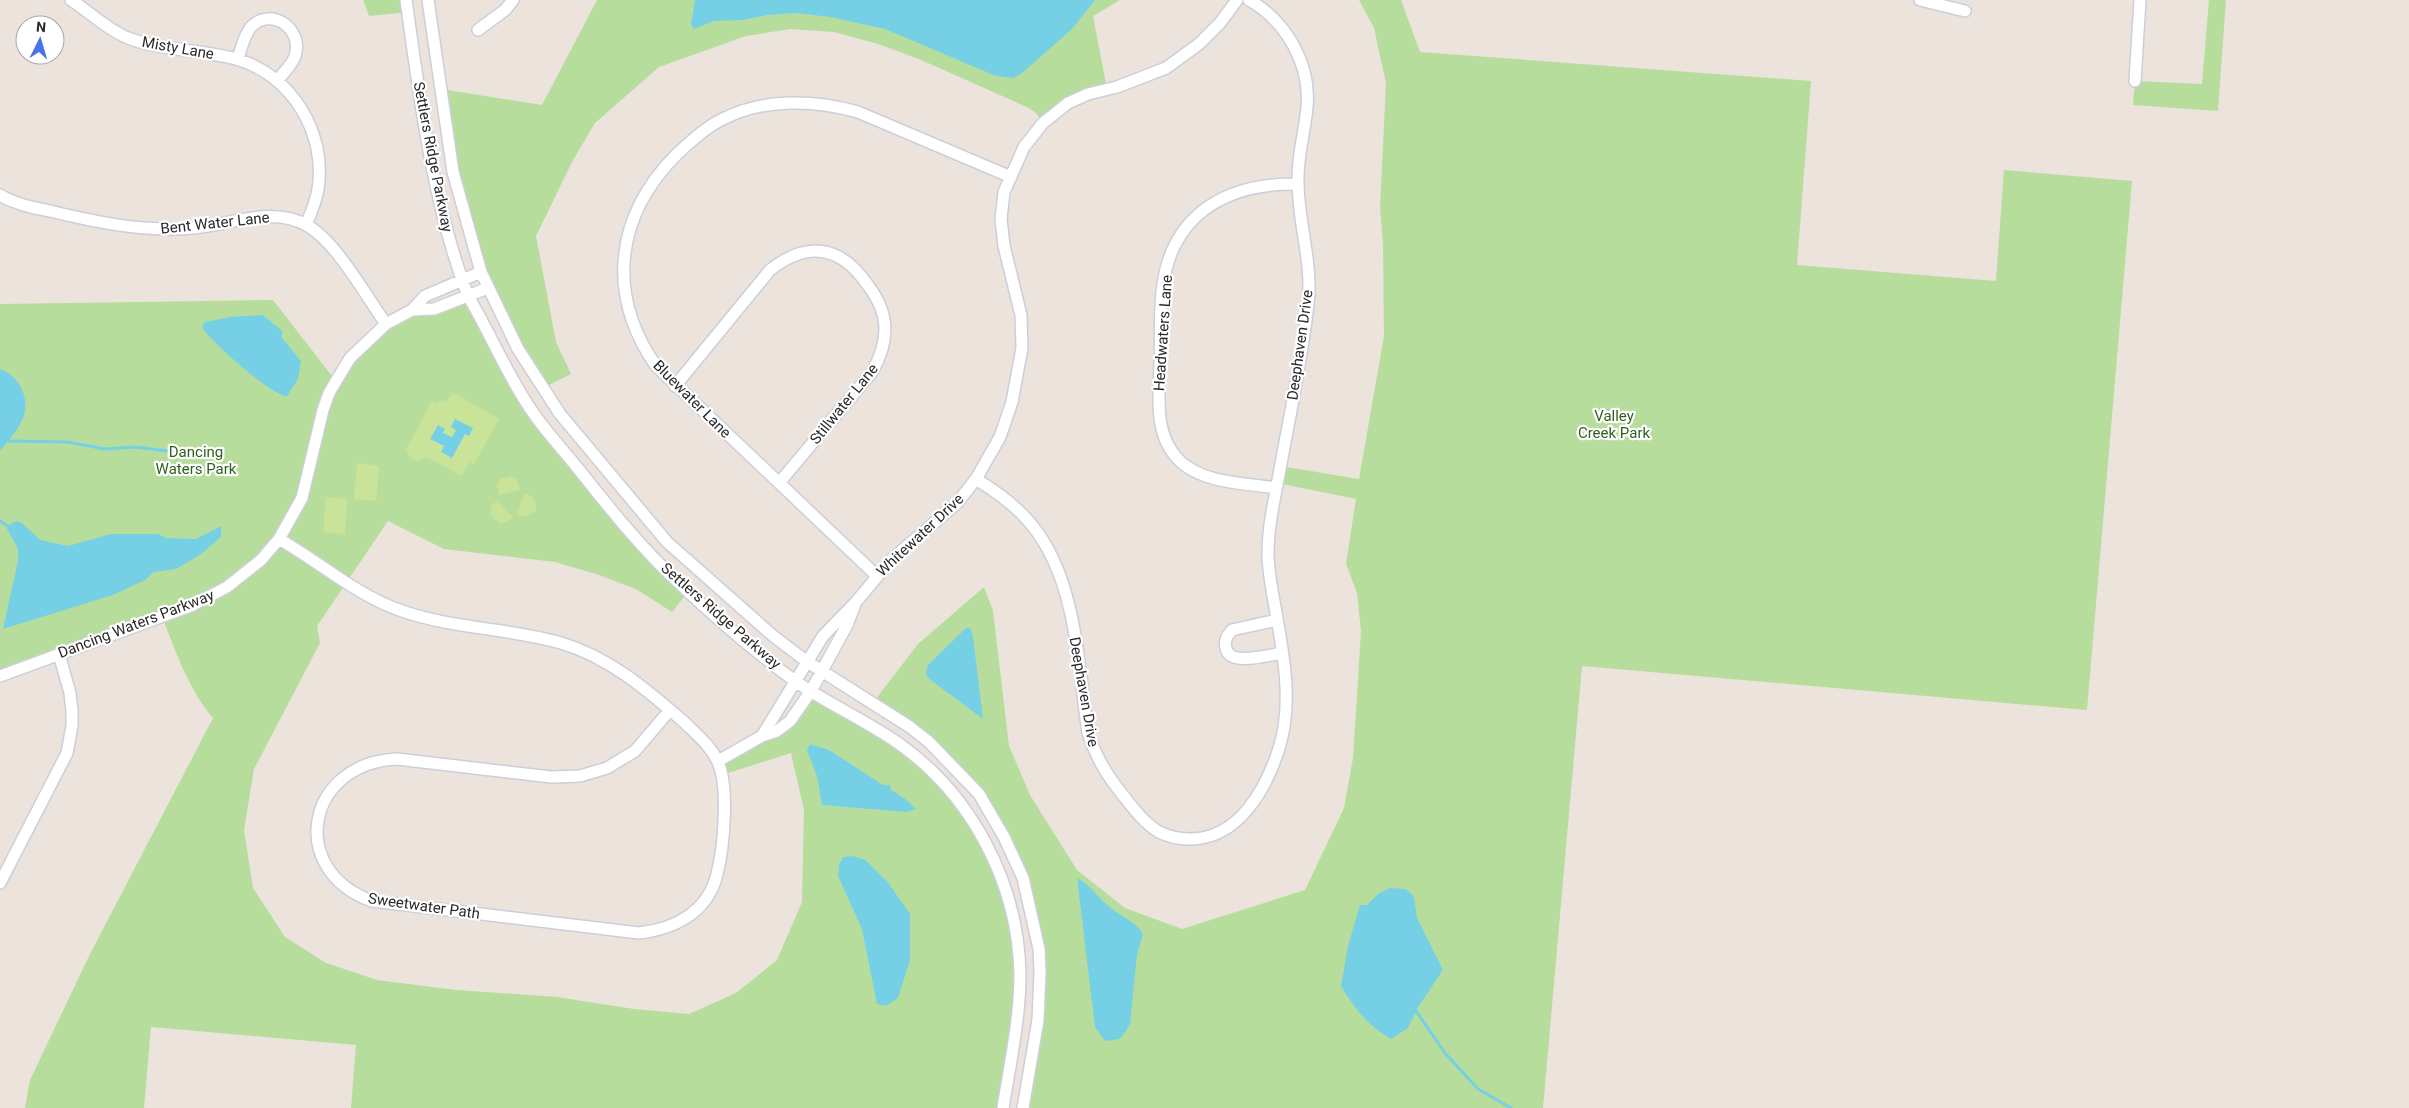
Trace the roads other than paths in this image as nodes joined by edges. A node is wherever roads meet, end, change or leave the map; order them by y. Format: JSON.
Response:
{"nodes":[{"id":1,"x":71,"y":0,"type":"edge"},
{"id":2,"x":406,"y":0,"type":"edge"},
{"id":3,"x":428,"y":0,"type":"edge"},
{"id":4,"x":513,"y":0,"type":"edge"},
{"id":5,"x":1237,"y":0,"type":"edge"},
{"id":6,"x":1249,"y":0,"type":"edge"},
{"id":7,"x":1920,"y":0,"type":"edge"},
{"id":8,"x":2140,"y":0,"type":"edge"},
{"id":9,"x":1965,"y":11,"type":"dead end"},
{"id":10,"x":478,"y":30,"type":"dead end"},
{"id":11,"x":238,"y":59,"type":"junction"},
{"id":12,"x":277,"y":81,"type":"junction"},
{"id":13,"x":2135,"y":81,"type":"dead end"},
{"id":14,"x":1010,"y":176,"type":"junction"},
{"id":15,"x":1298,"y":184,"type":"junction"},
{"id":16,"x":0,"y":195,"type":"edge"},
{"id":17,"x":306,"y":225,"type":"junction"},
{"id":18,"x":481,"y":272,"type":"junction"},
{"id":19,"x":462,"y":280,"type":"junction"},
{"id":20,"x":488,"y":288,"type":"junction"},
{"id":21,"x":468,"y":296,"type":"junction"},
{"id":22,"x":412,"y":310,"type":"junction"},
{"id":23,"x":386,"y":324,"type":"junction"},
{"id":24,"x":675,"y":386,"type":"junction"},
{"id":25,"x":976,"y":478,"type":"junction"},
{"id":26,"x":779,"y":483,"type":"junction"},
{"id":27,"x":1276,"y":488,"type":"junction"},
{"id":28,"x":279,"y":539,"type":"junction"},
{"id":29,"x":876,"y":575,"type":"junction"},
{"id":30,"x":856,"y":602,"type":"junction"},
{"id":31,"x":1277,"y":620,"type":"junction"},
{"id":32,"x":1282,"y":653,"type":"junction"},
{"id":33,"x":59,"y":654,"type":"junction"},
{"id":34,"x":806,"y":662,"type":"junction"},
{"id":35,"x":820,"y":672,"type":"junction"},
{"id":36,"x":0,"y":676,"type":"edge"},
{"id":37,"x":796,"y":681,"type":"junction"},
{"id":38,"x":811,"y":691,"type":"junction"},
{"id":39,"x":670,"y":710,"type":"junction"},
{"id":40,"x":762,"y":736,"type":"junction"},
{"id":41,"x":718,"y":761,"type":"junction"},
{"id":42,"x":0,"y":883,"type":"edge"},
{"id":43,"x":1003,"y":1108,"type":"edge"},
{"id":44,"x":1023,"y":1108,"type":"edge"}],
"edges":[{"from":1,"to":11,"type":"street","name":"Misty Lane"},
{"from":2,"to":19,"type":"street","name":"Settlers Ridge Parkway"},
{"from":3,"to":18,"type":"street","name":"Settlers Ridge Parkway"},
{"from":4,"to":10,"type":"street"},
{"from":5,"to":14,"type":"street","name":"Whitewater Drive"},
{"from":6,"to":15,"type":"street","name":"Deephaven Drive"},
{"from":7,"to":9,"type":"street"},
{"from":8,"to":13,"type":"street"},
{"from":11,"to":12,"type":"street","name":"Misty Lane"},
{"from":11,"to":12,"type":"street"},
{"from":12,"to":17,"type":"street","name":"Misty Lane"},
{"from":14,"to":24,"type":"street","name":"Bluewater Lane"},
{"from":14,"to":25,"type":"street","name":"Whitewater Drive"},
{"from":15,"to":27,"type":"street","name":"Deephaven Drive"},
{"from":15,"to":27,"type":"street","name":"Headwaters Lane"},
{"from":16,"to":17,"type":"street","name":"Bent Water Lane"},
{"from":17,"to":23,"type":"street","name":"Bent Water Lane"},
{"from":18,"to":19,"type":"street","name":"Dancing Waters Parkway"},
{"from":18,"to":20,"type":"street","name":"Settlers Ridge Parkway"},
{"from":19,"to":21,"type":"street","name":"Settlers Ridge Parkway"},
{"from":19,"to":22,"type":"street","name":"Dancing Waters Parkway"},
{"from":20,"to":21,"type":"street","name":"Dancing Waters Parkway"},
{"from":20,"to":34,"type":"street","name":"Settlers Ridge Parkway"},
{"from":21,"to":22,"type":"street","name":"Dancing Waters Parkway"},
{"from":21,"to":37,"type":"street","name":"Settlers Ridge Parkway"},
{"from":22,"to":23,"type":"street","name":"Dancing Waters Parkway"},
{"from":23,"to":28,"type":"street","name":"Dancing Waters Parkway"},
{"from":24,"to":26,"type":"street","name":"Bluewater Lane"},
{"from":24,"to":26,"type":"street","name":"Stillwater Lane"},
{"from":25,"to":29,"type":"street","name":"Whitewater Drive"},
{"from":25,"to":32,"type":"street","name":"Deephaven Drive"},
{"from":26,"to":29,"type":"street","name":"Bluewater Lane"},
{"from":27,"to":31,"type":"street","name":"Deephaven Drive"},
{"from":28,"to":33,"type":"street","name":"Dancing Waters Parkway"},
{"from":28,"to":39,"type":"street","name":"Sweetwater Path"},
{"from":29,"to":30,"type":"street","name":"Whitewater Drive"},
{"from":30,"to":34,"type":"street","name":"Whitewater Drive"},
{"from":30,"to":35,"type":"street","name":"Whitewater Drive"},
{"from":31,"to":32,"type":"street","name":"Deephaven Drive"},
{"from":31,"to":32,"type":"street"},
{"from":33,"to":36,"type":"street","name":"Dancing Waters Parkway"},
{"from":33,"to":42,"type":"street"},
{"from":34,"to":35,"type":"street","name":"Settlers Ridge Parkway"},
{"from":34,"to":37,"type":"street","name":"Whitewater Drive"},
{"from":35,"to":38,"type":"street","name":"Whitewater Drive"},
{"from":35,"to":44,"type":"street","name":"Settlers Ridge Parkway"},
{"from":37,"to":38,"type":"street","name":"Settlers Ridge Parkway"},
{"from":37,"to":40,"type":"street","name":"Whitewater Drive"},
{"from":38,"to":40,"type":"street","name":"Whitewater Drive"},
{"from":38,"to":43,"type":"street","name":"Settlers Ridge Parkway"},
{"from":39,"to":41,"type":"street","name":"Sweetwater Path"},
{"from":39,"to":41,"type":"street","name":"Sweetwater Path"},
{"from":40,"to":41,"type":"street","name":"Whitewater Drive"}]}
